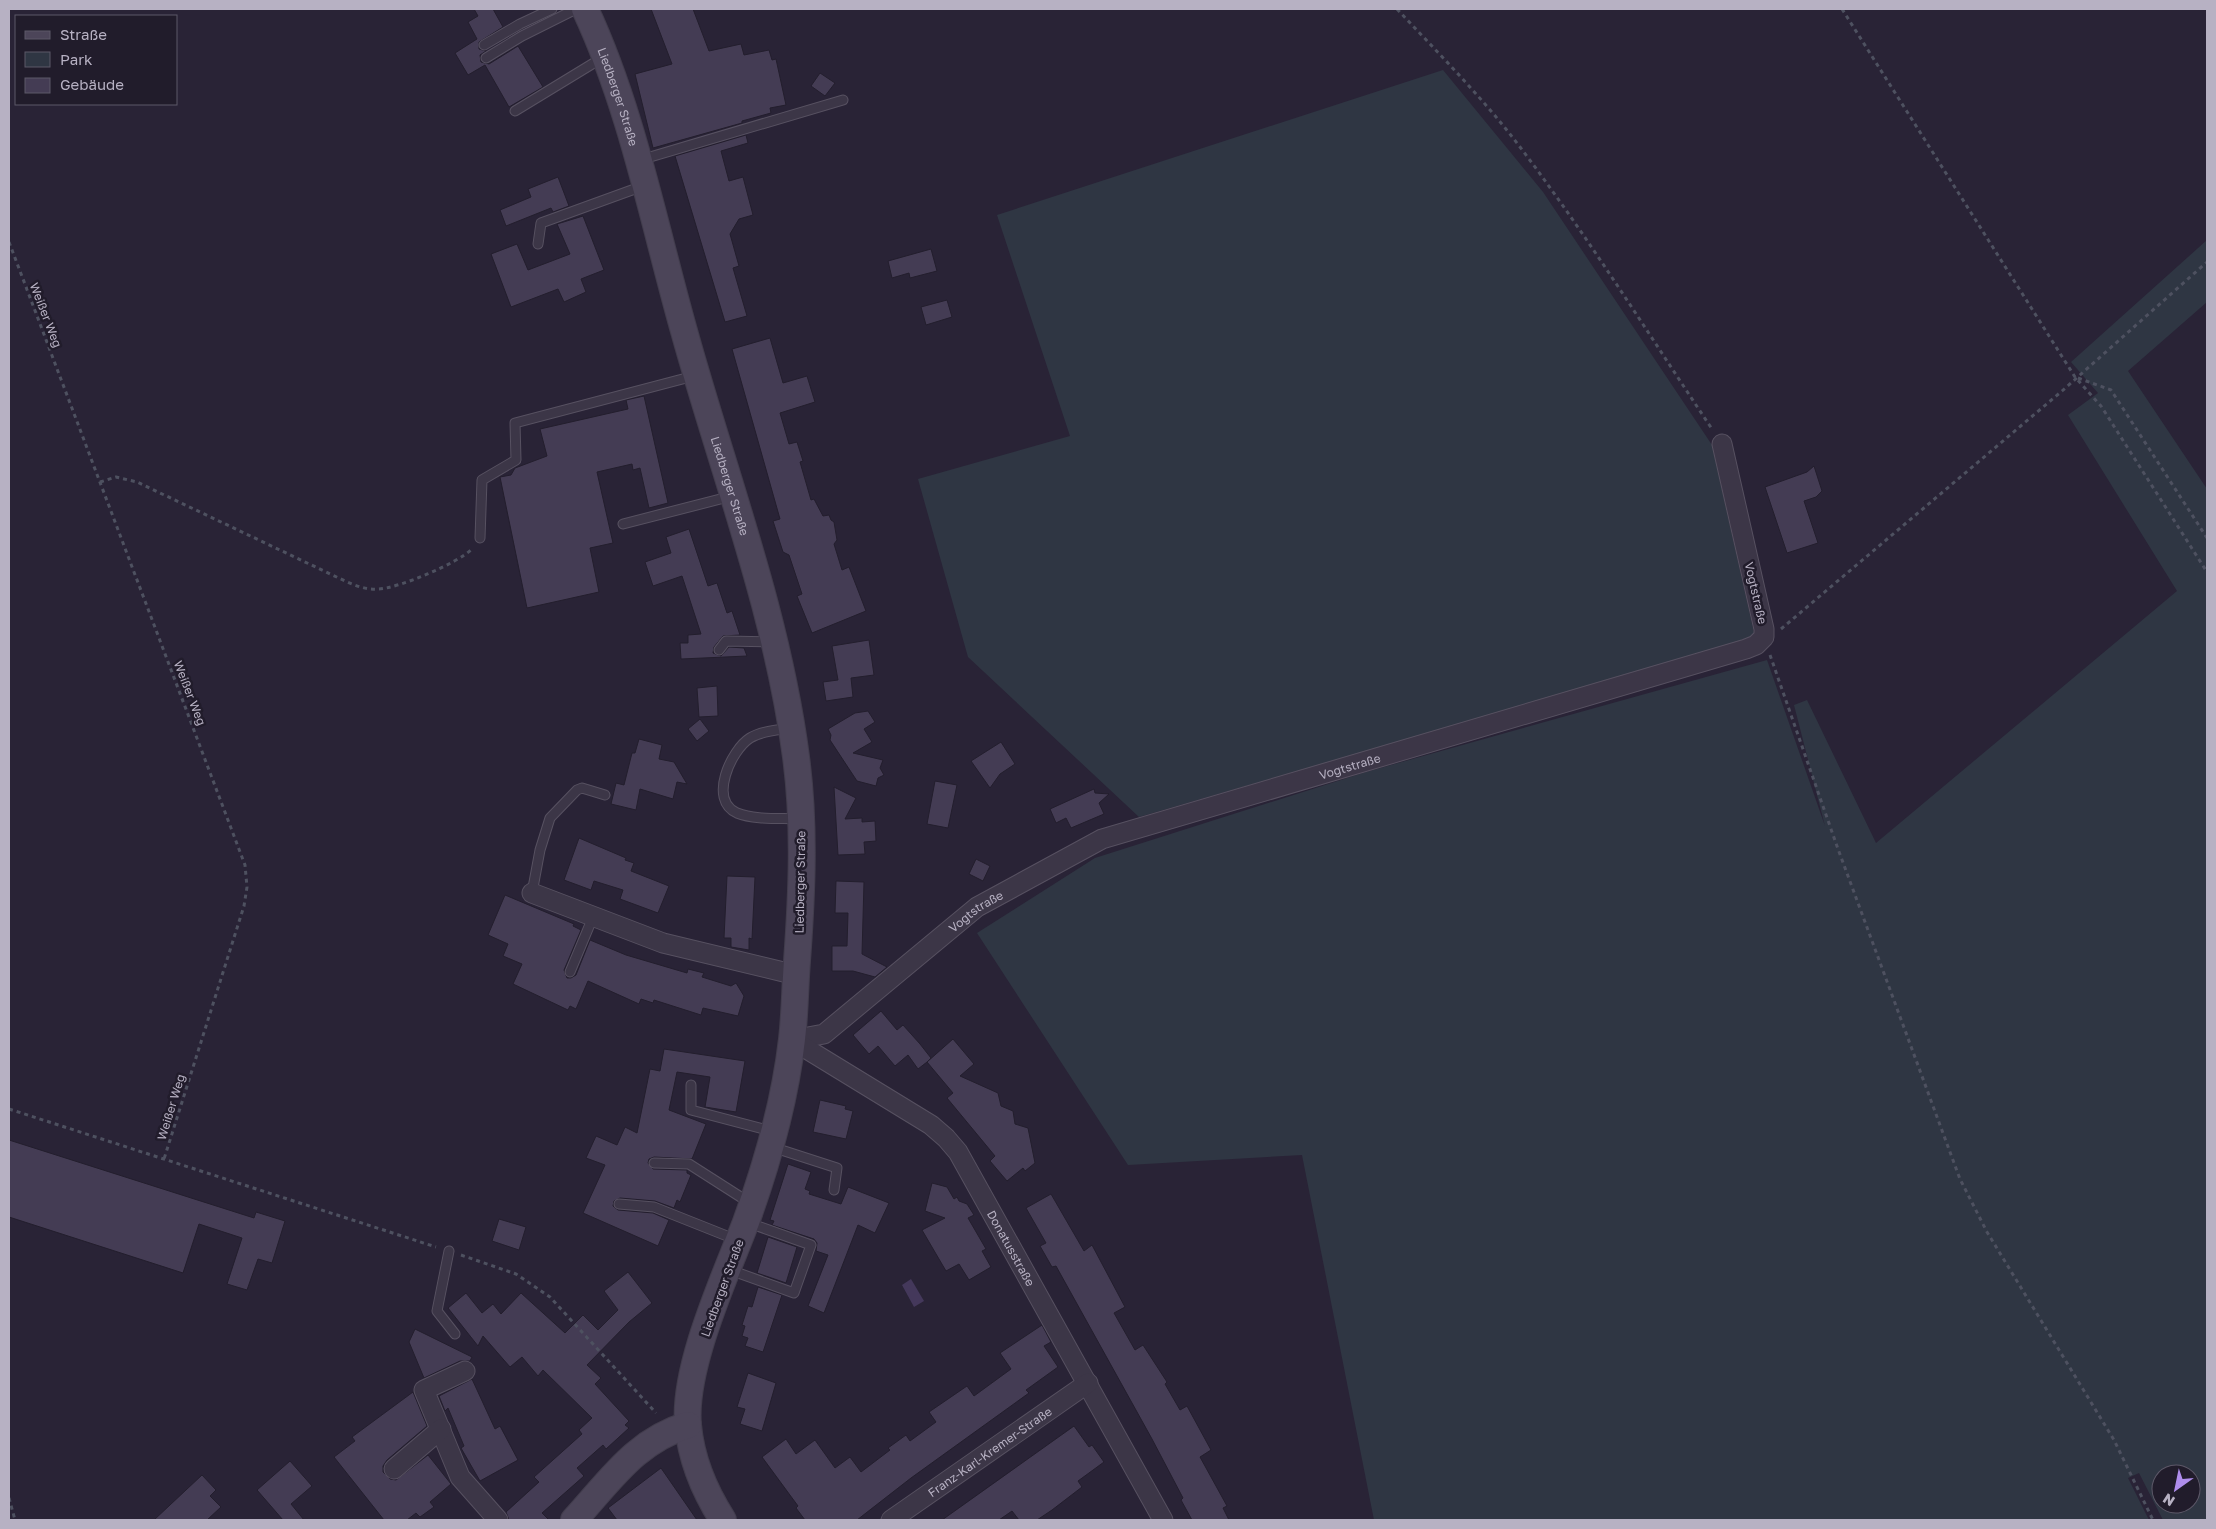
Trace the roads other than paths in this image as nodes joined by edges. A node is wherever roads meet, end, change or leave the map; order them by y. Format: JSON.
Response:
{"nodes":[{"id":1,"x":552,"y":9,"type":"edge"},
{"id":2,"x":576,"y":9,"type":"edge"},
{"id":3,"x":585,"y":9,"type":"edge"},
{"id":4,"x":484,"y":45,"type":"dead end"},
{"id":5,"x":605,"y":57,"type":"junction"},
{"id":6,"x":486,"y":58,"type":"dead end"},
{"id":7,"x":843,"y":100,"type":"dead end"},
{"id":8,"x":515,"y":111,"type":"dead end"},
{"id":9,"x":637,"y":160,"type":"junction"},
{"id":10,"x":644,"y":186,"type":"junction"},
{"id":11,"x":538,"y":244,"type":"dead end"},
{"id":12,"x":696,"y":375,"type":"junction"},
{"id":13,"x":1722,"y":444,"type":"road end"},
{"id":14,"x":732,"y":496,"type":"junction"},
{"id":15,"x":623,"y":524,"type":"dead end"},
{"id":16,"x":480,"y":538,"type":"road end"},
{"id":17,"x":773,"y":642,"type":"junction"},
{"id":18,"x":719,"y":650,"type":"dead end"},
{"id":19,"x":792,"y":728,"type":"junction"},
{"id":20,"x":605,"y":795,"type":"dead end"},
{"id":21,"x":801,"y":819,"type":"junction"},
{"id":22,"x":532,"y":893,"type":"joint"},
{"id":23,"x":593,"y":917,"type":"junction"},
{"id":24,"x":570,"y":972,"type":"dead end"},
{"id":25,"x":796,"y":975,"type":"junction"},
{"id":26,"x":792,"y":1040,"type":"junction"},
{"id":27,"x":691,"y":1085,"type":"dead end"},
{"id":28,"x":771,"y":1139,"type":"junction"},
{"id":29,"x":654,"y":1163,"type":"dead end"},
{"id":30,"x":834,"y":1190,"type":"dead end"},
{"id":31,"x":619,"y":1204,"type":"dead end"},
{"id":32,"x":745,"y":1222,"type":"junction"},
{"id":33,"x":449,"y":1251,"type":"road end"},
{"id":34,"x":728,"y":1269,"type":"junction"},
{"id":35,"x":455,"y":1334,"type":"dead end"},
{"id":36,"x":466,"y":1372,"type":"dead end"},
{"id":37,"x":1088,"y":1383,"type":"junction"},
{"id":38,"x":680,"y":1428,"type":"junction"},
{"id":39,"x":441,"y":1429,"type":"junction"},
{"id":40,"x":394,"y":1469,"type":"dead end"},
{"id":41,"x":498,"y":1520,"type":"edge"},
{"id":42,"x":574,"y":1520,"type":"edge"},
{"id":43,"x":723,"y":1520,"type":"edge"},
{"id":44,"x":891,"y":1520,"type":"edge"},
{"id":45,"x":1163,"y":1520,"type":"edge"}],
"edges":[{"from":1,"to":4,"type":"lane"},
{"from":2,"to":6,"type":"lane"},
{"from":3,"to":5,"type":"main road","name":"Liedberger Straße"},
{"from":5,"to":8,"type":"lane"},
{"from":5,"to":9,"type":"main road","name":"Liedberger Straße"},
{"from":7,"to":9,"type":"lane"},
{"from":9,"to":10,"type":"main road","name":"Liedberger Straße"},
{"from":10,"to":11,"type":"lane"},
{"from":10,"to":12,"type":"main road","name":"Liedberger Straße"},
{"from":12,"to":14,"type":"main road","name":"Liedberger Straße"},
{"from":12,"to":16,"type":"lane"},
{"from":13,"to":26,"type":"street","name":"Vogtstraße"},
{"from":14,"to":15,"type":"lane"},
{"from":14,"to":17,"type":"main road","name":"Liedberger Straße"},
{"from":17,"to":18,"type":"lane"},
{"from":17,"to":19,"type":"main road","name":"Liedberger Straße"},
{"from":19,"to":21,"type":"main road","name":"Liedberger Straße"},
{"from":19,"to":21,"type":"lane"},
{"from":20,"to":22,"type":"lane"},
{"from":21,"to":25,"type":"main road","name":"Liedberger Straße"},
{"from":22,"to":23,"type":"street"},
{"from":23,"to":24,"type":"lane"},
{"from":23,"to":25,"type":"street"},
{"from":25,"to":26,"type":"main road","name":"Liedberger Straße"},
{"from":26,"to":28,"type":"main road","name":"Liedberger Straße"},
{"from":26,"to":37,"type":"street","name":"Donatusstraße"},
{"from":27,"to":28,"type":"lane"},
{"from":28,"to":30,"type":"lane"},
{"from":28,"to":32,"type":"main road","name":"Liedberger Straße"},
{"from":29,"to":32,"type":"lane"},
{"from":31,"to":32,"type":"lane"},
{"from":32,"to":34,"type":"main road","name":"Liedberger Straße"},
{"from":32,"to":34,"type":"lane"},
{"from":33,"to":35,"type":"lane"},
{"from":34,"to":38,"type":"main road","name":"Liedberger Straße"},
{"from":36,"to":39,"type":"street"},
{"from":37,"to":44,"type":"street","name":"Franz-Karl-Kremer-Straße"},
{"from":37,"to":45,"type":"street","name":"Donatusstraße"},
{"from":38,"to":42,"type":"main road"},
{"from":38,"to":43,"type":"main road","name":"Liedberger Straße"},
{"from":39,"to":40,"type":"street"},
{"from":39,"to":41,"type":"street"}]}
